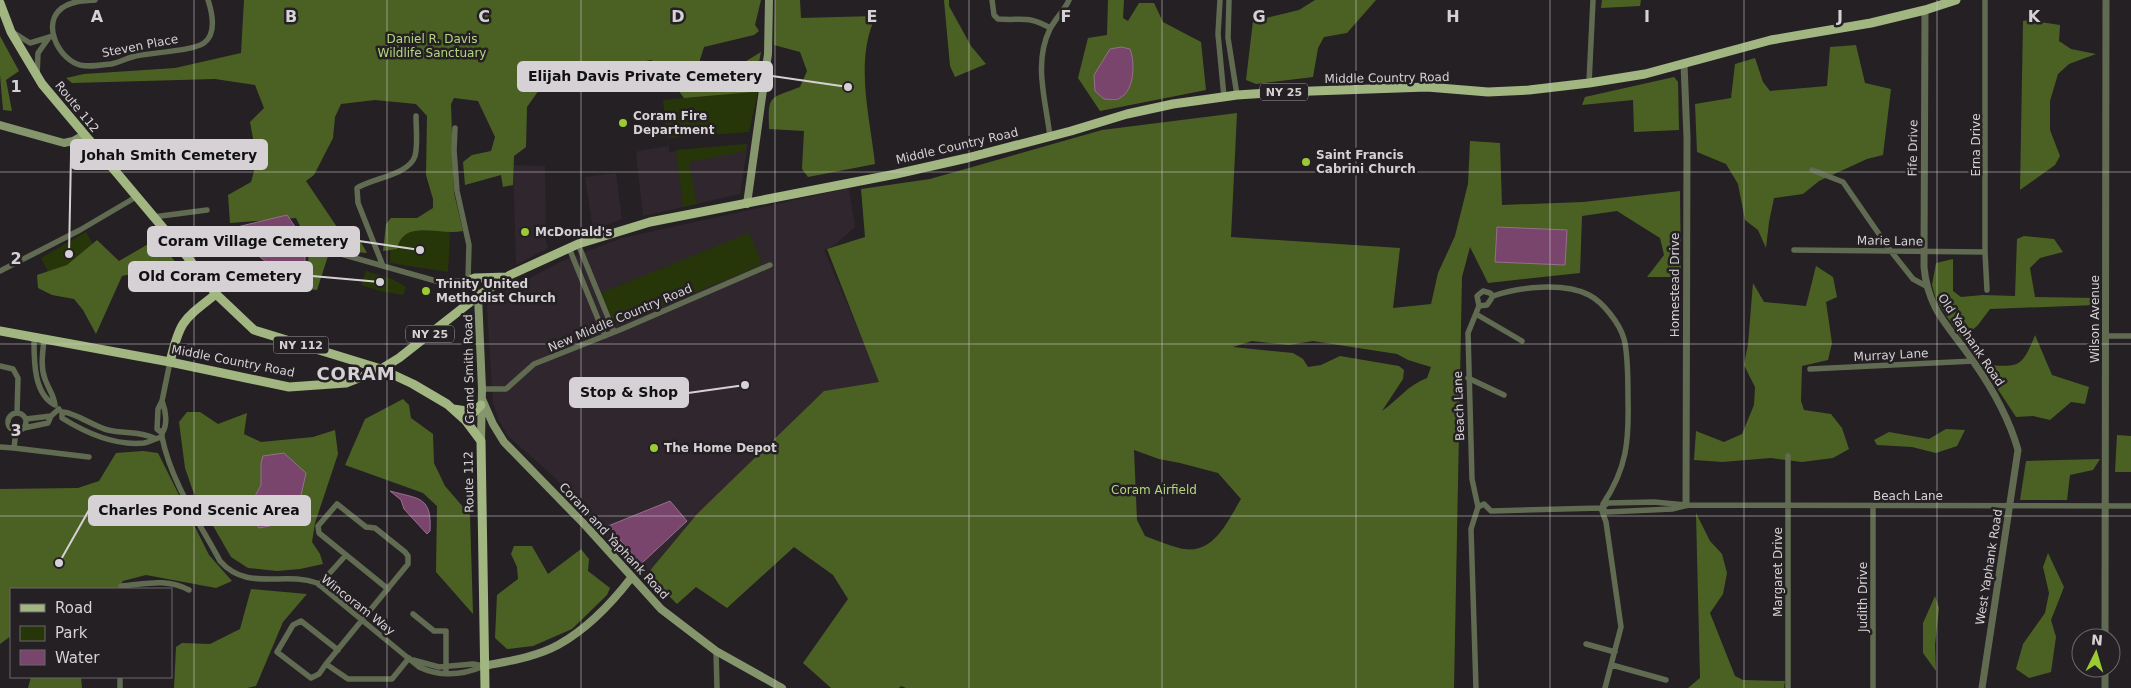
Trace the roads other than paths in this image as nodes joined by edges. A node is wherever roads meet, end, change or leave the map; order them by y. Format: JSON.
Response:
{"nodes":[{"id":1,"x":95,"y":0,"type":"edge"},
{"id":2,"x":208,"y":0,"type":"edge"},
{"id":3,"x":768,"y":0,"type":"edge"},
{"id":4,"x":992,"y":0,"type":"edge"},
{"id":5,"x":1069,"y":0,"type":"edge"},
{"id":6,"x":1220,"y":0,"type":"edge"},
{"id":7,"x":1229,"y":0,"type":"edge"},
{"id":8,"x":1593,"y":0,"type":"edge"},
{"id":9,"x":1985,"y":0,"type":"edge"},
{"id":10,"x":2106,"y":0,"type":"edge"},
{"id":11,"x":1952,"y":1,"type":"edge"},
{"id":12,"x":0,"y":2,"type":"edge"},
{"id":13,"x":1925,"y":10,"type":"junction"},
{"id":14,"x":1050,"y":28,"type":"junction"},
{"id":15,"x":11,"y":32,"type":"junction"},
{"id":16,"x":50,"y":38,"type":"junction"},
{"id":17,"x":1684,"y":64,"type":"junction"},
{"id":18,"x":37,"y":76,"type":"junction"},
{"id":19,"x":1589,"y":83,"type":"junction"},
{"id":20,"x":1237,"y":95,"type":"junction"},
{"id":21,"x":1224,"y":96,"type":"junction"},
{"id":22,"x":416,"y":116,"type":"dead end"},
{"id":23,"x":0,"y":125,"type":"edge"},
{"id":24,"x":455,"y":128,"type":"dead end"},
{"id":25,"x":84,"y":135,"type":"junction"},
{"id":26,"x":1050,"y":137,"type":"junction"},
{"id":27,"x":1812,"y":170,"type":"dead end"},
{"id":28,"x":136,"y":197,"type":"junction"},
{"id":29,"x":747,"y":204,"type":"junction"},
{"id":30,"x":207,"y":210,"type":"dead end"},
{"id":31,"x":153,"y":217,"type":"junction"},
{"id":32,"x":578,"y":244,"type":"junction"},
{"id":33,"x":569,"y":248,"type":"junction"},
{"id":34,"x":1794,"y":250,"type":"dead end"},
{"id":35,"x":1890,"y":250,"type":"junction"},
{"id":36,"x":1924,"y":251,"type":"junction"},
{"id":37,"x":334,"y":252,"type":"dead end"},
{"id":38,"x":1985,"y":252,"type":"junction"},
{"id":39,"x":770,"y":265,"type":"dead end"},
{"id":40,"x":383,"y":266,"type":"junction"},
{"id":41,"x":0,"y":271,"type":"edge"},
{"id":42,"x":508,"y":277,"type":"junction"},
{"id":43,"x":468,"y":281,"type":"junction"},
{"id":44,"x":1926,"y":286,"type":"junction"},
{"id":45,"x":1987,"y":290,"type":"dead end"},
{"id":46,"x":216,"y":294,"type":"junction"},
{"id":47,"x":478,"y":296,"type":"junction"},
{"id":48,"x":1493,"y":296,"type":"junction"},
{"id":49,"x":1479,"y":306,"type":"junction"},
{"id":50,"x":1476,"y":314,"type":"junction"},
{"id":51,"x":0,"y":331,"type":"edge"},
{"id":52,"x":614,"y":332,"type":"junction"},
{"id":53,"x":605,"y":336,"type":"junction"},
{"id":54,"x":2106,"y":336,"type":"junction"},
{"id":55,"x":2131,"y":336,"type":"edge"},
{"id":56,"x":34,"y":337,"type":"junction"},
{"id":57,"x":44,"y":339,"type":"junction"},
{"id":58,"x":1522,"y":341,"type":"dead end"},
{"id":59,"x":170,"y":362,"type":"junction"},
{"id":60,"x":1974,"y":362,"type":"junction"},
{"id":61,"x":0,"y":366,"type":"edge"},
{"id":62,"x":381,"y":369,"type":"junction"},
{"id":63,"x":1810,"y":369,"type":"dead end"},
{"id":64,"x":1468,"y":378,"type":"junction"},
{"id":65,"x":482,"y":389,"type":"junction"},
{"id":66,"x":1504,"y":395,"type":"dead end"},
{"id":67,"x":482,"y":402,"type":"junction"},
{"id":68,"x":58,"y":409,"type":"junction"},
{"id":69,"x":453,"y":409,"type":"junction"},
{"id":70,"x":17,"y":414,"type":"junction"},
{"id":71,"x":51,"y":416,"type":"junction"},
{"id":72,"x":26,"y":419,"type":"junction"},
{"id":73,"x":24,"y":428,"type":"junction"},
{"id":74,"x":16,"y":431,"type":"junction"},
{"id":75,"x":162,"y":435,"type":"junction"},
{"id":76,"x":154,"y":438,"type":"junction"},
{"id":77,"x":481,"y":441,"type":"junction"},
{"id":78,"x":0,"y":447,"type":"edge"},
{"id":79,"x":14,"y":448,"type":"junction"},
{"id":80,"x":2018,"y":450,"type":"joint"},
{"id":81,"x":1788,"y":456,"type":"dead end"},
{"id":82,"x":89,"y":457,"type":"dead end"},
{"id":83,"x":1686,"y":505,"type":"junction"},
{"id":84,"x":1789,"y":505,"type":"junction"},
{"id":85,"x":1873,"y":506,"type":"junction"},
{"id":86,"x":2106,"y":506,"type":"junction"},
{"id":87,"x":2131,"y":506,"type":"edge"},
{"id":88,"x":1478,"y":507,"type":"junction"},
{"id":89,"x":2010,"y":507,"type":"junction"},
{"id":90,"x":1601,"y":508,"type":"junction"},
{"id":91,"x":346,"y":555,"type":"junction"},
{"id":92,"x":631,"y":578,"type":"junction"},
{"id":93,"x":319,"y":585,"type":"junction"},
{"id":94,"x":121,"y":588,"type":"edge"},
{"id":95,"x":388,"y":589,"type":"junction"},
{"id":96,"x":189,"y":590,"type":"dead end"},
{"id":97,"x":412,"y":614,"type":"dead end"},
{"id":98,"x":362,"y":620,"type":"junction"},
{"id":99,"x":2105,"y":628,"type":"edge"},
{"id":100,"x":1586,"y":644,"type":"dead end"},
{"id":101,"x":338,"y":650,"type":"junction"},
{"id":102,"x":716,"y":651,"type":"junction"},
{"id":103,"x":1615,"y":652,"type":"junction"},
{"id":104,"x":411,"y":659,"type":"junction"},
{"id":105,"x":326,"y":664,"type":"junction"},
{"id":106,"x":446,"y":666,"type":"junction"},
{"id":107,"x":484,"y":666,"type":"junction"},
{"id":108,"x":1612,"y":666,"type":"junction"},
{"id":109,"x":446,"y":674,"type":"junction"},
{"id":110,"x":1666,"y":680,"type":"dead end"},
{"id":111,"x":778,"y":687,"type":"edge"},
{"id":112,"x":485,"y":688,"type":"edge"},
{"id":113,"x":717,"y":688,"type":"edge"},
{"id":114,"x":1476,"y":688,"type":"edge"},
{"id":115,"x":1606,"y":688,"type":"edge"},
{"id":116,"x":1788,"y":688,"type":"edge"},
{"id":117,"x":1873,"y":688,"type":"edge"},
{"id":118,"x":1982,"y":688,"type":"edge"}],
"edges":[{"from":1,"to":16,"type":"street"},
{"from":2,"to":16,"type":"street","name":"Steven Place"},
{"from":3,"to":29,"type":"main road"},
{"from":4,"to":14,"type":"street"},
{"from":5,"to":14,"type":"street"},
{"from":6,"to":21,"type":"street"},
{"from":7,"to":20,"type":"street"},
{"from":8,"to":19,"type":"street"},
{"from":9,"to":38,"type":"street","name":"Erna Drive"},
{"from":10,"to":54,"type":"street","name":"Wilson Avenue"},
{"from":11,"to":13,"type":"main road","name":"Middle Country Road","number":"NY 25"},
{"from":12,"to":15,"type":"main road","name":"Route 112","number":"NY 112"},
{"from":13,"to":17,"type":"main road","name":"Middle Country Road","number":"NY 25"},
{"from":13,"to":36,"type":"street","name":"Fife Drive"},
{"from":14,"to":26,"type":"street"},
{"from":15,"to":16,"type":"street"},
{"from":15,"to":18,"type":"main road","name":"Route 112","number":"NY 112"},
{"from":16,"to":18,"type":"street"},
{"from":17,"to":19,"type":"main road","name":"Middle Country Road","number":"NY 25"},
{"from":17,"to":83,"type":"street","name":"Homestead Drive"},
{"from":18,"to":25,"type":"main road","name":"Route 112","number":"NY 112"},
{"from":19,"to":20,"type":"main road","name":"Middle Country Road","number":"NY 25"},
{"from":20,"to":21,"type":"main road","name":"Middle Country Road","number":"NY 25"},
{"from":21,"to":26,"type":"main road","name":"Middle Country Road","number":"NY 25"},
{"from":22,"to":40,"type":"street"},
{"from":23,"to":25,"type":"main road"},
{"from":24,"to":43,"type":"street"},
{"from":25,"to":28,"type":"main road","name":"Route 112","number":"NY 112"},
{"from":26,"to":29,"type":"main road","name":"Middle Country Road","number":"NY 25"},
{"from":27,"to":35,"type":"street","name":"Old Yaphank Road"},
{"from":28,"to":31,"type":"main road","name":"Route 112","number":"NY 112"},
{"from":28,"to":41,"type":"street"},
{"from":29,"to":32,"type":"main road","name":"Middle Country Road","number":"NY 25"},
{"from":30,"to":31,"type":"street"},
{"from":31,"to":46,"type":"main road","name":"Route 112","number":"NY 112"},
{"from":32,"to":33,"type":"main road","name":"Middle Country Road","number":"NY 25"},
{"from":32,"to":52,"type":"street"},
{"from":33,"to":42,"type":"main road","name":"Middle Country Road","number":"NY 25"},
{"from":33,"to":53,"type":"street"},
{"from":34,"to":35,"type":"street","name":"Marie Lane"},
{"from":35,"to":36,"type":"street","name":"Marie Lane"},
{"from":35,"to":44,"type":"street","name":"Old Yaphank Road"},
{"from":36,"to":38,"type":"street","name":"Marie Lane"},
{"from":36,"to":44,"type":"street","name":"Fife Drive"},
{"from":37,"to":40,"type":"street"},
{"from":38,"to":45,"type":"street","name":"Erna Drive"},
{"from":39,"to":52,"type":"street","name":"New Middle Country Road"},
{"from":40,"to":43,"type":"street"},
{"from":42,"to":43,"type":"main road"},
{"from":42,"to":47,"type":"main road","name":"Middle Country Road","number":"NY 25"},
{"from":43,"to":47,"type":"street"},
{"from":44,"to":60,"type":"street","name":"Old Yaphank Road"},
{"from":46,"to":59,"type":"main road"},
{"from":46,"to":62,"type":"main road","name":"Route 112","number":"NY 112"},
{"from":47,"to":62,"type":"main road","name":"Middle Country Road","number":"NY 25"},
{"from":47,"to":65,"type":"main road","name":"Grand Smith Road"},
{"from":48,"to":49,"type":"street","name":"Beach Lane"},
{"from":48,"to":49,"type":"street","name":"Beach Lane"},
{"from":48,"to":90,"type":"street","name":"Beach Lane"},
{"from":49,"to":50,"type":"street","name":"Beach Lane"},
{"from":50,"to":58,"type":"street"},
{"from":50,"to":64,"type":"street","name":"Beach Lane"},
{"from":51,"to":56,"type":"main road","name":"Middle Country Road","number":"NY 25"},
{"from":52,"to":53,"type":"street","name":"New Middle Country Road"},
{"from":53,"to":65,"type":"street","name":"New Middle Country Road"},
{"from":54,"to":55,"type":"street"},
{"from":54,"to":86,"type":"street","name":"Wilson Avenue"},
{"from":56,"to":57,"type":"main road","name":"Middle Country Road","number":"NY 25"},
{"from":56,"to":68,"type":"street"},
{"from":57,"to":59,"type":"main road","name":"Middle Country Road","number":"NY 25"},
{"from":57,"to":68,"type":"street"},
{"from":59,"to":62,"type":"main road","name":"Middle Country Road","number":"NY 25"},
{"from":59,"to":75,"type":"street","name":"Wincoram Way"},
{"from":60,"to":63,"type":"street","name":"Murray Lane"},
{"from":60,"to":80,"type":"street","name":"Old Yaphank Road"},
{"from":61,"to":70,"type":"street"},
{"from":62,"to":69,"type":"main road","name":"Route 112","number":"NY 112"},
{"from":64,"to":66,"type":"street"},
{"from":64,"to":88,"type":"street","name":"Beach Lane"},
{"from":65,"to":67,"type":"main road","name":"Grand Smith Road"},
{"from":67,"to":69,"type":"main road"},
{"from":67,"to":77,"type":"main road","name":"Grand Smith Road"},
{"from":67,"to":92,"type":"main road","name":"Coram and Yaphank Road"},
{"from":68,"to":71,"type":"street"},
{"from":68,"to":76,"type":"street"},
{"from":68,"to":76,"type":"street"},
{"from":69,"to":77,"type":"main road","name":"Route 112","number":"NY 112"},
{"from":70,"to":72,"type":"street"},
{"from":70,"to":74,"type":"street"},
{"from":71,"to":72,"type":"street"},
{"from":71,"to":73,"type":"street"},
{"from":72,"to":73,"type":"street"},
{"from":73,"to":74,"type":"street"},
{"from":74,"to":79,"type":"street"},
{"from":75,"to":76,"type":"street"},
{"from":75,"to":93,"type":"street","name":"Wincoram Way"},
{"from":77,"to":107,"type":"main road","name":"Route 112"},
{"from":78,"to":79,"type":"street"},
{"from":79,"to":82,"type":"street"},
{"from":80,"to":89,"type":"street","name":"West Yaphank Road"},
{"from":81,"to":84,"type":"street","name":"Margaret Drive"},
{"from":83,"to":84,"type":"street","name":"Beach Lane"},
{"from":83,"to":90,"type":"street","name":"Beach Lane"},
{"from":84,"to":85,"type":"street","name":"Beach Lane"},
{"from":84,"to":116,"type":"street","name":"Margaret Drive"},
{"from":85,"to":89,"type":"street","name":"Beach Lane"},
{"from":85,"to":117,"type":"street","name":"Judith Drive"},
{"from":86,"to":87,"type":"street","name":"Beach Lane"},
{"from":86,"to":89,"type":"street","name":"Beach Lane"},
{"from":86,"to":99,"type":"street","name":"Wilson Avenue"},
{"from":88,"to":90,"type":"street","name":"Beach Lane"},
{"from":88,"to":114,"type":"street","name":"Beach Lane"},
{"from":89,"to":118,"type":"street","name":"West Yaphank Road"},
{"from":90,"to":103,"type":"street"},
{"from":91,"to":93,"type":"street"},
{"from":91,"to":95,"type":"street"},
{"from":91,"to":95,"type":"street"},
{"from":92,"to":102,"type":"main road","name":"Coram and Yaphank Road"},
{"from":92,"to":107,"type":"main road"},
{"from":93,"to":98,"type":"street","name":"Wincoram Way"},
{"from":94,"to":96,"type":"street"},
{"from":95,"to":98,"type":"street"},
{"from":97,"to":106,"type":"street"},
{"from":98,"to":101,"type":"street"},
{"from":98,"to":104,"type":"street","name":"Wincoram Way"},
{"from":100,"to":103,"type":"street"},
{"from":101,"to":105,"type":"street"},
{"from":101,"to":105,"type":"street"},
{"from":102,"to":111,"type":"main road","name":"Coram and Yaphank Road"},
{"from":102,"to":113,"type":"street"},
{"from":103,"to":108,"type":"street"},
{"from":104,"to":105,"type":"street"},
{"from":104,"to":106,"type":"street","name":"Wincoram Way"},
{"from":104,"to":109,"type":"street","name":"Wincoram Way"},
{"from":106,"to":107,"type":"street","name":"Wincoram Way"},
{"from":106,"to":109,"type":"street"},
{"from":107,"to":109,"type":"street","name":"Wincoram Way"},
{"from":107,"to":112,"type":"main road","name":"Route 112"},
{"from":108,"to":110,"type":"street"},
{"from":108,"to":115,"type":"street"}]}
